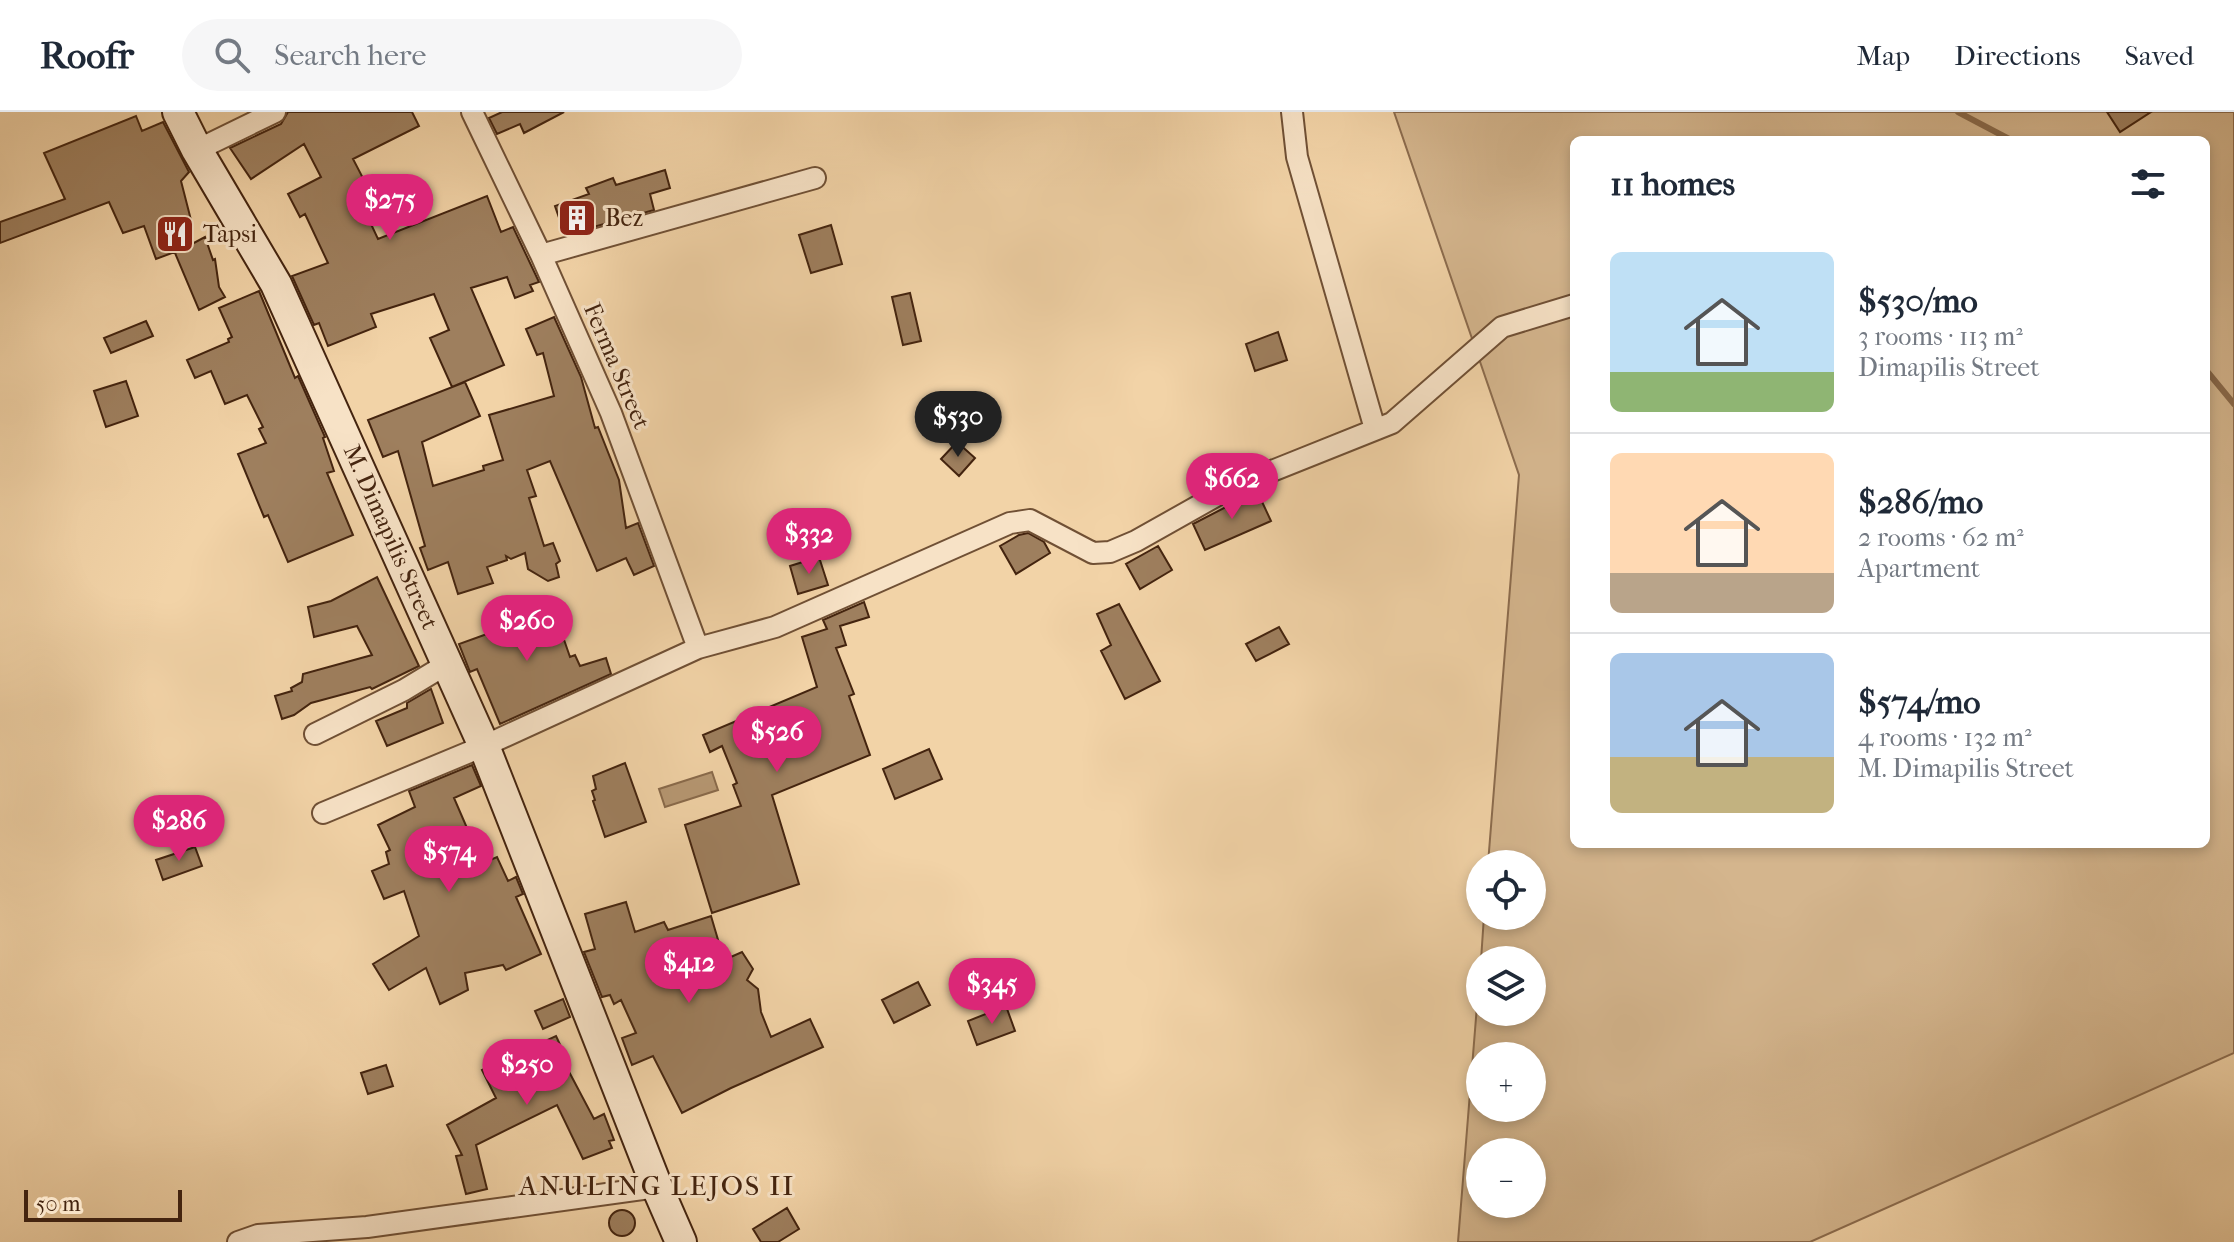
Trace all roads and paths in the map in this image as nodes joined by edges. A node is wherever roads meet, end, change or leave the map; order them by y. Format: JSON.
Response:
{"nodes":[{"id":1,"x":178,"y":112,"type":"edge"},
{"id":2,"x":275,"y":112,"type":"edge"},
{"id":3,"x":472,"y":112,"type":"edge"},
{"id":4,"x":1292,"y":112,"type":"edge"},
{"id":5,"x":197,"y":150,"type":"junction"},
{"id":6,"x":815,"y":178,"type":"dead end"},
{"id":7,"x":541,"y":255,"type":"junction"},
{"id":8,"x":1570,"y":306,"type":"edge"},
{"id":9,"x":1375,"y":429,"type":"junction"},
{"id":10,"x":698,"y":648,"type":"junction"},
{"id":11,"x":447,"y":664,"type":"junction"},
{"id":12,"x":315,"y":734,"type":"dead end"},
{"id":13,"x":484,"y":746,"type":"junction"},
{"id":14,"x":323,"y":813,"type":"dead end"},
{"id":15,"x":657,"y":1187,"type":"junction"},
{"id":16,"x":238,"y":1242,"type":"edge"},
{"id":17,"x":681,"y":1242,"type":"edge"}],
"edges":[{"from":1,"to":5,"type":"main road","name":"M. Dimapilis Street"},
{"from":2,"to":5,"type":"street"},
{"from":3,"to":7,"type":"street","name":"Ferma Street"},
{"from":4,"to":9,"type":"street"},
{"from":5,"to":11,"type":"main road","name":"M. Dimapilis Street"},
{"from":6,"to":7,"type":"street"},
{"from":7,"to":10,"type":"street","name":"Ferma Street"},
{"from":8,"to":9,"type":"street"},
{"from":9,"to":10,"type":"street"},
{"from":10,"to":13,"type":"street"},
{"from":11,"to":12,"type":"street"},
{"from":11,"to":13,"type":"main road","name":"M. Dimapilis Street"},
{"from":13,"to":14,"type":"street"},
{"from":13,"to":15,"type":"main road","name":"M. Dimapilis Street"},
{"from":15,"to":16,"type":"street"},
{"from":15,"to":17,"type":"main road","name":"M. Dimapilis Street"}]}
